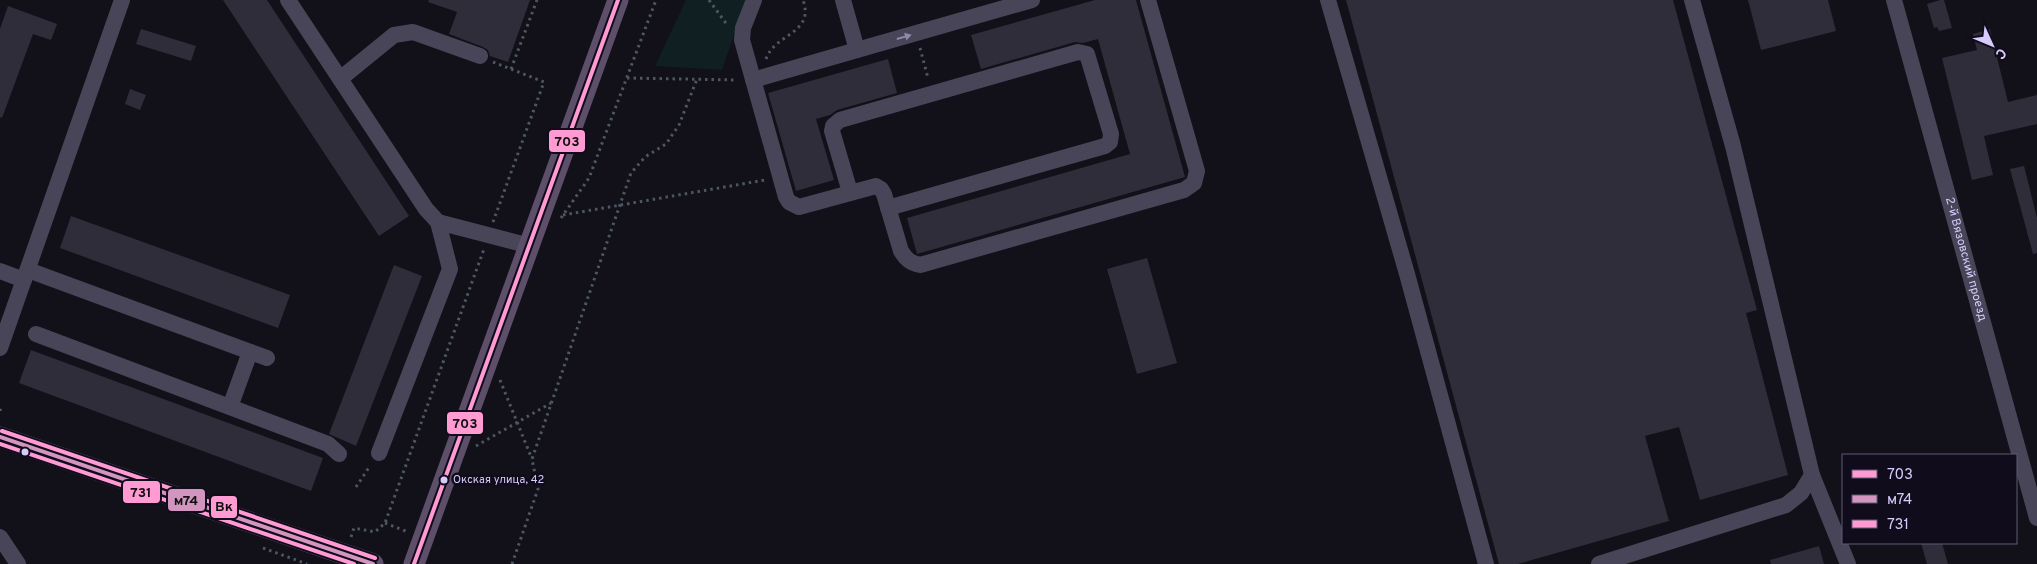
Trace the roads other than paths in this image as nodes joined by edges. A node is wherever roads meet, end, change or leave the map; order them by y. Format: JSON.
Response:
{"nodes":[{"id":1,"x":122,"y":0,"type":"edge"},
{"id":2,"x":288,"y":0,"type":"edge"},
{"id":3,"x":618,"y":0,"type":"edge"},
{"id":4,"x":754,"y":0,"type":"edge"},
{"id":5,"x":843,"y":0,"type":"edge"},
{"id":6,"x":1032,"y":0,"type":"edge"},
{"id":7,"x":1148,"y":0,"type":"edge"},
{"id":8,"x":1328,"y":0,"type":"edge"},
{"id":9,"x":1692,"y":0,"type":"edge"},
{"id":10,"x":1894,"y":0,"type":"edge"},
{"id":11,"x":857,"y":50,"type":"junction"},
{"id":12,"x":480,"y":56,"type":"road end"},
{"id":13,"x":340,"y":79,"type":"junction"},
{"id":14,"x":756,"y":79,"type":"junction"},
{"id":15,"x":850,"y":192,"type":"junction"},
{"id":16,"x":888,"y":208,"type":"junction"},
{"id":17,"x":438,"y":222,"type":"junction"},
{"id":18,"x":530,"y":246,"type":"junction"},
{"id":19,"x":0,"y":271,"type":"edge"},
{"id":20,"x":26,"y":275,"type":"junction"},
{"id":21,"x":36,"y":334,"type":"dead end"},
{"id":22,"x":0,"y":348,"type":"edge"},
{"id":23,"x":250,"y":352,"type":"junction"},
{"id":24,"x":267,"y":358,"type":"dead end"},
{"id":25,"x":230,"y":407,"type":"junction"},
{"id":26,"x":0,"y":437,"type":"edge"},
{"id":27,"x":379,"y":453,"type":"road end"},
{"id":28,"x":339,"y":454,"type":"dead end"},
{"id":29,"x":1812,"y":475,"type":"junction"},
{"id":30,"x":2037,"y":518,"type":"edge"},
{"id":31,"x":0,"y":537,"type":"edge"},
{"id":32,"x":18,"y":564,"type":"edge"},
{"id":33,"x":373,"y":564,"type":"edge"},
{"id":34,"x":414,"y":564,"type":"edge"},
{"id":35,"x":1486,"y":564,"type":"edge"},
{"id":36,"x":1599,"y":564,"type":"edge"},
{"id":37,"x":1848,"y":564,"type":"edge"}],
"edges":[{"from":1,"to":20,"type":"street"},
{"from":2,"to":13,"type":"street"},
{"from":3,"to":18,"type":"main road"},
{"from":4,"to":14,"type":"street"},
{"from":5,"to":11,"type":"street"},
{"from":11,"to":6,"type":"street","one_way":true},
{"from":7,"to":16,"type":"street"},
{"from":8,"to":35,"type":"street"},
{"from":9,"to":29,"type":"street"},
{"from":10,"to":30,"type":"street","name":"2-й Вязовский проезд"},
{"from":11,"to":14,"type":"street"},
{"from":12,"to":13,"type":"street"},
{"from":13,"to":17,"type":"street"},
{"from":14,"to":15,"type":"street"},
{"from":15,"to":16,"type":"street"},
{"from":15,"to":16,"type":"street"},
{"from":17,"to":18,"type":"street"},
{"from":17,"to":27,"type":"street"},
{"from":18,"to":34,"type":"main road"},
{"from":19,"to":20,"type":"street"},
{"from":20,"to":22,"type":"street"},
{"from":20,"to":23,"type":"street"},
{"from":21,"to":25,"type":"street"},
{"from":23,"to":24,"type":"street"},
{"from":23,"to":25,"type":"street"},
{"from":25,"to":28,"type":"street"},
{"from":26,"to":33,"type":"main road"},
{"from":29,"to":36,"type":"street"},
{"from":29,"to":37,"type":"street"},
{"from":31,"to":32,"type":"street"}]}
